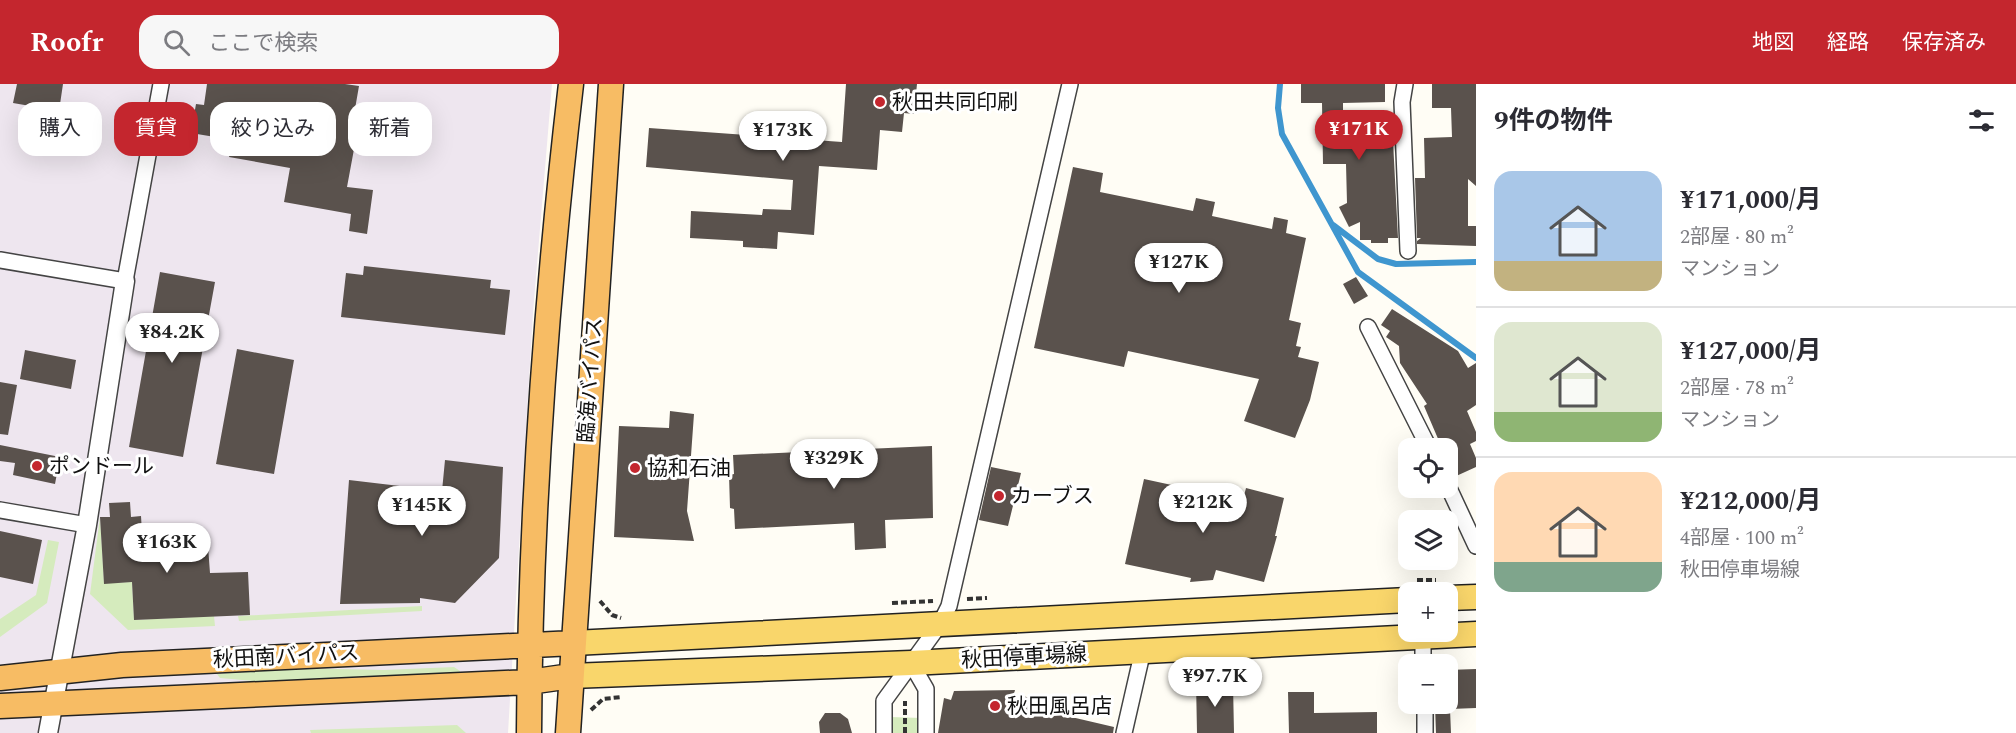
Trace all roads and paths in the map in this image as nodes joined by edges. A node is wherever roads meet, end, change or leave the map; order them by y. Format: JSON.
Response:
{"nodes":[{"id":1,"x":161,"y":84,"type":"edge"},
{"id":2,"x":571,"y":84,"type":"edge"},
{"id":3,"x":611,"y":84,"type":"edge"},
{"id":4,"x":1070,"y":84,"type":"edge"},
{"id":5,"x":1405,"y":84,"type":"edge"},
{"id":6,"x":1408,"y":251,"type":"dead end"},
{"id":7,"x":0,"y":260,"type":"edge"},
{"id":8,"x":125,"y":281,"type":"junction"},
{"id":9,"x":1368,"y":327,"type":"dead end"},
{"id":10,"x":1424,"y":438,"type":"edge"},
{"id":11,"x":1454,"y":498,"type":"edge"},
{"id":12,"x":0,"y":510,"type":"edge"},
{"id":13,"x":87,"y":525,"type":"junction"},
{"id":14,"x":1476,"y":546,"type":"edge"},
{"id":15,"x":1476,"y":597,"type":"edge"},
{"id":16,"x":1458,"y":598,"type":"edge"},
{"id":17,"x":1398,"y":601,"type":"edge"},
{"id":18,"x":940,"y":624,"type":"junction"},
{"id":19,"x":1476,"y":634,"type":"edge"},
{"id":20,"x":1458,"y":635,"type":"edge"},
{"id":21,"x":1398,"y":637,"type":"edge"},
{"id":22,"x":574,"y":643,"type":"junction"},
{"id":23,"x":531,"y":646,"type":"junction"},
{"id":24,"x":1143,"y":650,"type":"junction"},
{"id":25,"x":911,"y":663,"type":"junction"},
{"id":26,"x":60,"y":670,"type":"junction"},
{"id":27,"x":571,"y":676,"type":"junction"},
{"id":28,"x":0,"y":678,"type":"edge"},
{"id":29,"x":529,"y":681,"type":"junction"},
{"id":30,"x":905,"y":694,"type":"dead end"},
{"id":31,"x":53,"y":705,"type":"junction"},
{"id":32,"x":0,"y":706,"type":"edge"},
{"id":33,"x":1425,"y":714,"type":"edge"},
{"id":34,"x":48,"y":733,"type":"edge"},
{"id":35,"x":529,"y":733,"type":"edge"},
{"id":36,"x":568,"y":733,"type":"edge"},
{"id":37,"x":884,"y":733,"type":"edge"},
{"id":38,"x":905,"y":733,"type":"edge"},
{"id":39,"x":926,"y":733,"type":"edge"},
{"id":40,"x":1124,"y":733,"type":"edge"},
{"id":41,"x":1425,"y":733,"type":"edge"}],
"edges":[{"from":1,"to":8,"type":"street"},
{"from":2,"to":23,"type":"highway"},
{"from":3,"to":22,"type":"highway","name":"臨海バイパス"},
{"from":4,"to":18,"type":"street"},
{"from":5,"to":6,"type":"street"},
{"from":7,"to":8,"type":"street"},
{"from":8,"to":13,"type":"street"},
{"from":9,"to":10,"type":"street"},
{"from":11,"to":14,"type":"street"},
{"from":12,"to":13,"type":"street"},
{"from":13,"to":26,"type":"street"},
{"from":15,"to":16,"type":"main road"},
{"from":17,"to":18,"type":"main road","name":"秋田停車場線"},
{"from":18,"to":22,"type":"main road","name":"秋田停車場線"},
{"from":18,"to":25,"type":"street"},
{"from":19,"to":20,"type":"main road","name":"秋田停車場線"},
{"from":21,"to":24,"type":"main road","name":"秋田停車場線"},
{"from":22,"to":23,"type":"highway","name":"秋田南バイパス"},
{"from":22,"to":27,"type":"highway","name":"臨海バイパス"},
{"from":23,"to":26,"type":"highway","name":"秋田南バイパス"},
{"from":23,"to":29,"type":"highway"},
{"from":24,"to":25,"type":"main road","name":"秋田停車場線"},
{"from":24,"to":40,"type":"street"},
{"from":25,"to":27,"type":"main road","name":"秋田停車場線"},
{"from":25,"to":37,"type":"street"},
{"from":25,"to":39,"type":"street"},
{"from":26,"to":28,"type":"highway","name":"秋田南バイパス"},
{"from":26,"to":31,"type":"street"},
{"from":27,"to":29,"type":"highway","name":"秋田南バイパス"},
{"from":27,"to":36,"type":"highway","name":"臨海バイパス"},
{"from":29,"to":31,"type":"highway","name":"秋田南バイパス"},
{"from":29,"to":35,"type":"highway"},
{"from":30,"to":38,"type":"path"},
{"from":31,"to":32,"type":"highway","name":"秋田南バイパス"},
{"from":31,"to":34,"type":"street"},
{"from":33,"to":41,"type":"street"}]}
